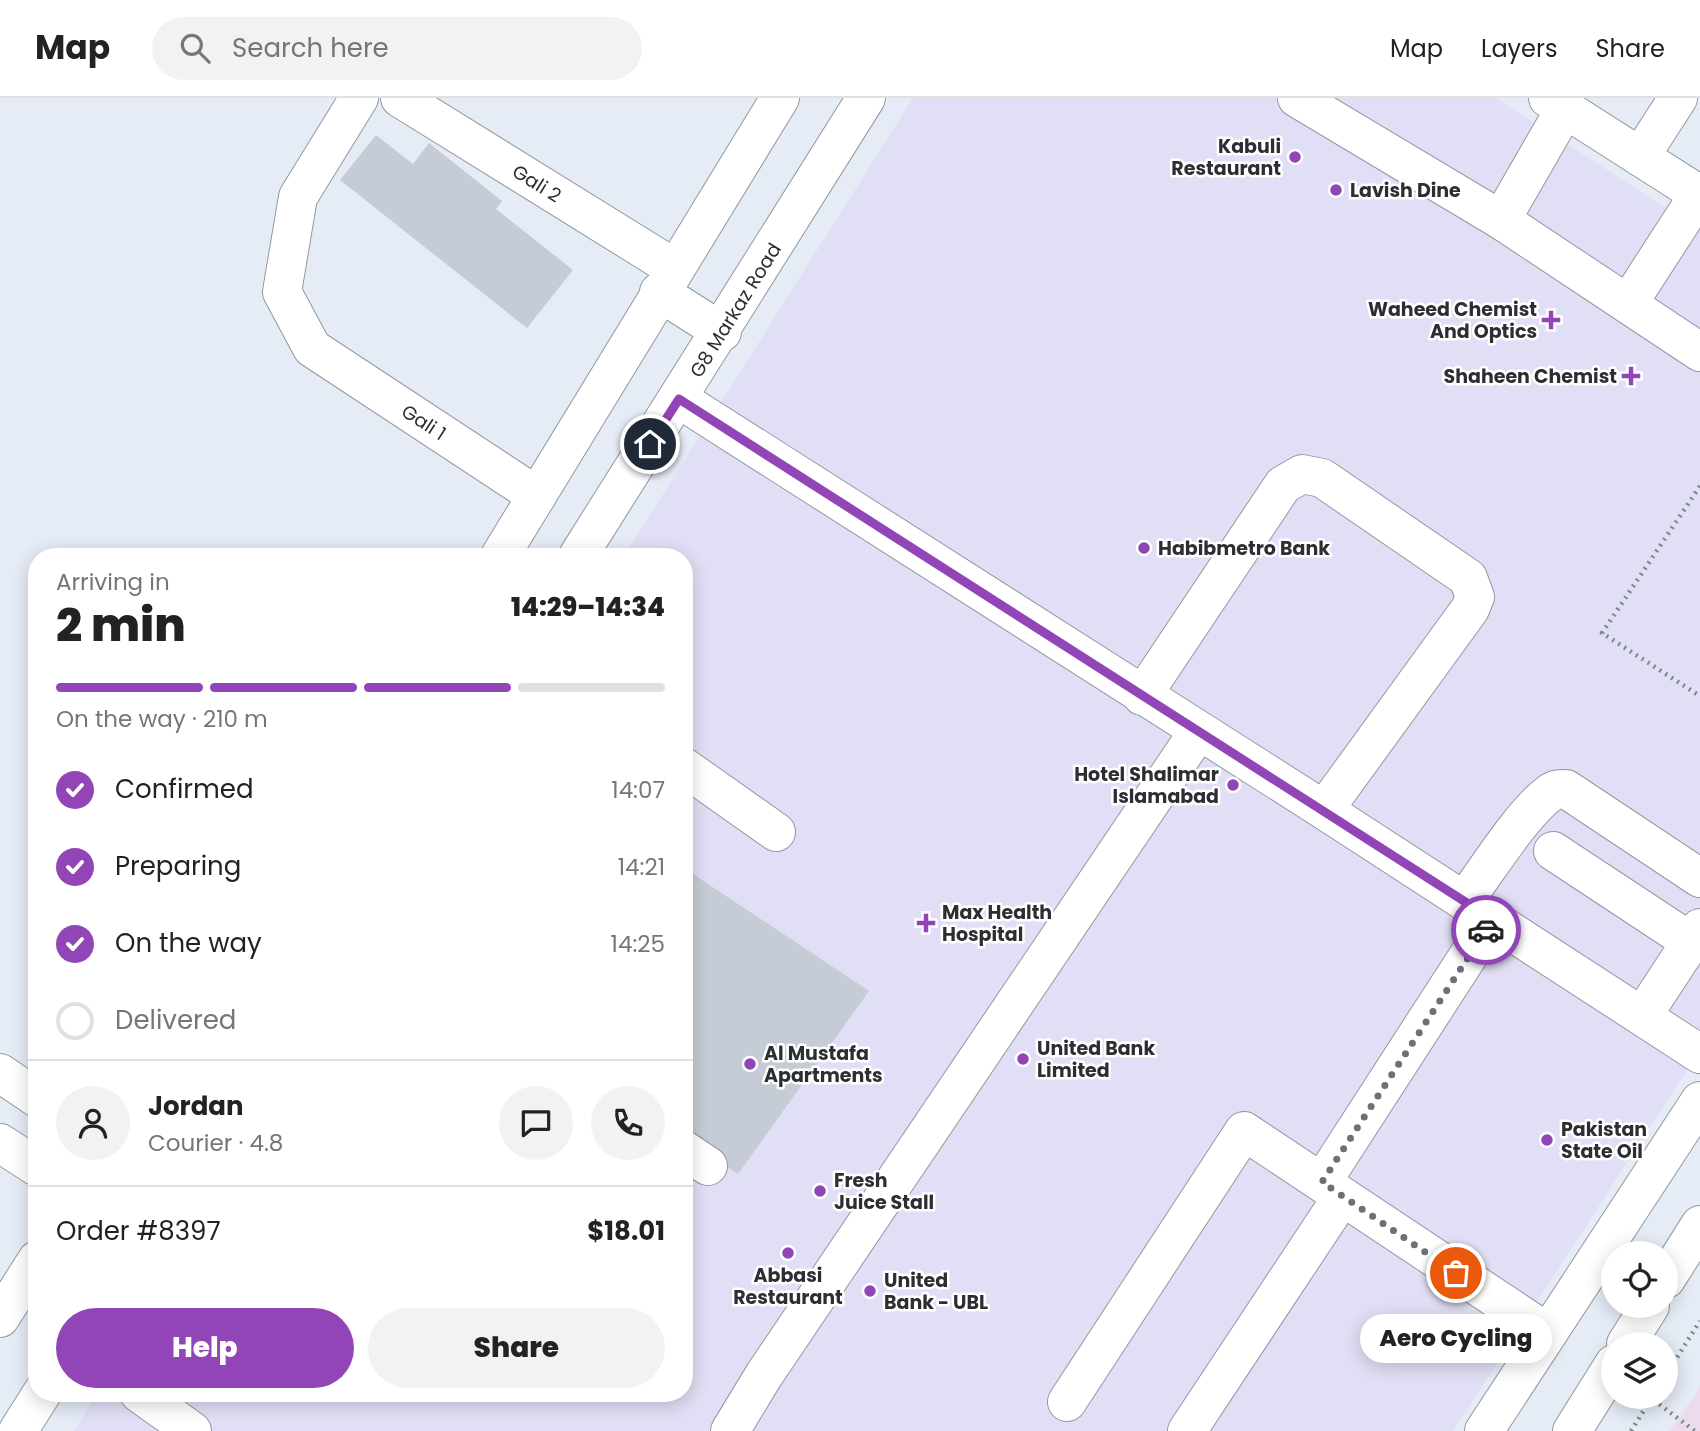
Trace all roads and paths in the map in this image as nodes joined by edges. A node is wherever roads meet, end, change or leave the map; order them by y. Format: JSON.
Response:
{"nodes":[{"id":1,"x":359,"y":98,"type":"edge"},
{"id":2,"x":400,"y":98,"type":"edge"},
{"id":3,"x":780,"y":98,"type":"edge"},
{"id":4,"x":1297,"y":98,"type":"edge"},
{"id":5,"x":865,"y":99,"type":"edge"},
{"id":6,"x":1557,"y":104,"type":"edge"},
{"id":7,"x":1678,"y":106,"type":"edge"},
{"id":8,"x":1640,"y":157,"type":"junction"},
{"id":9,"x":1700,"y":194,"type":"edge"},
{"id":10,"x":1501,"y":220,"type":"junction"},
{"id":11,"x":667,"y":280,"type":"junction"},
{"id":12,"x":1628,"y":304,"type":"junction"},
{"id":13,"x":722,"y":332,"type":"junction"},
{"id":14,"x":1700,"y":352,"type":"edge"},
{"id":15,"x":679,"y":399,"type":"junction"},
{"id":16,"x":1700,"y":486,"type":"edge"},
{"id":17,"x":537,"y":496,"type":"junction"},
{"id":18,"x":505,"y":548,"type":"edge"},
{"id":19,"x":583,"y":548,"type":"edge"},
{"id":20,"x":1142,"y":696,"type":"junction"},
{"id":21,"x":1700,"y":696,"type":"edge"},
{"id":22,"x":1198,"y":732,"type":"junction"},
{"id":23,"x":693,"y":773,"type":"edge"},
{"id":24,"x":1324,"y":810,"type":"junction"},
{"id":25,"x":776,"y":832,"type":"dead end"},
{"id":26,"x":1553,"y":851,"type":"dead end"},
{"id":27,"x":1700,"y":878,"type":"edge"},
{"id":28,"x":1478,"y":910,"type":"junction"},
{"id":29,"x":1695,"y":935,"type":"edge"},
{"id":30,"x":1643,"y":1015,"type":"junction"},
{"id":31,"x":1700,"y":1054,"type":"edge"},
{"id":32,"x":0,"y":1073,"type":"edge"},
{"id":33,"x":28,"y":1092,"type":"edge"},
{"id":34,"x":1700,"y":1101,"type":"edge"},
{"id":35,"x":0,"y":1143,"type":"edge"},
{"id":36,"x":28,"y":1161,"type":"edge"},
{"id":37,"x":1332,"y":1190,"type":"junction"},
{"id":38,"x":1700,"y":1224,"type":"edge"},
{"id":39,"x":1678,"y":1260,"type":"edge"},
{"id":40,"x":28,"y":1274,"type":"edge"},
{"id":41,"x":0,"y":1318,"type":"edge"},
{"id":42,"x":1700,"y":1321,"type":"edge"},
{"id":43,"x":1548,"y":1333,"type":"junction"},
{"id":44,"x":1678,"y":1356,"type":"edge"},
{"id":45,"x":1601,"y":1385,"type":"edge"},
{"id":46,"x":36,"y":1402,"type":"edge"},
{"id":47,"x":152,"y":1402,"type":"edge"},
{"id":48,"x":1067,"y":1402,"type":"dead end"},
{"id":49,"x":1643,"y":1409,"type":"edge"},
{"id":50,"x":1666,"y":1409,"type":"edge"},
{"id":51,"x":18,"y":1431,"type":"edge"},
{"id":52,"x":192,"y":1431,"type":"edge"},
{"id":53,"x":730,"y":1431,"type":"edge"},
{"id":54,"x":1187,"y":1431,"type":"edge"},
{"id":55,"x":1483,"y":1431,"type":"edge"},
{"id":56,"x":1572,"y":1431,"type":"edge"},
{"id":57,"x":1631,"y":1431,"type":"edge"},
{"id":58,"x":1695,"y":1431,"type":"edge"}],
"edges":[{"from":1,"to":17,"type":"street","name":"Gali 1"},
{"from":2,"to":11,"type":"street","name":"Gali 2"},
{"from":3,"to":11,"type":"street"},
{"from":4,"to":10,"type":"street"},
{"from":5,"to":13,"type":"street","name":"G8 Markaz Road"},
{"from":6,"to":8,"type":"street"},
{"from":6,"to":10,"type":"street"},
{"from":7,"to":8,"type":"street"},
{"from":8,"to":9,"type":"street"},
{"from":9,"to":12,"type":"street"},
{"from":10,"to":12,"type":"street"},
{"from":11,"to":13,"type":"street","name":"Gali 2"},
{"from":11,"to":17,"type":"street"},
{"from":12,"to":14,"type":"street"},
{"from":13,"to":15,"type":"street","name":"G8 Markaz Road"},
{"from":15,"to":19,"type":"street","name":"G8 Markaz Road"},
{"from":15,"to":20,"type":"street"},
{"from":16,"to":21,"type":"path"},
{"from":17,"to":18,"type":"street"},
{"from":20,"to":22,"type":"street"},
{"from":20,"to":24,"type":"street"},
{"from":22,"to":24,"type":"street"},
{"from":22,"to":53,"type":"street"},
{"from":23,"to":25,"type":"street"},
{"from":24,"to":28,"type":"street"},
{"from":26,"to":29,"type":"street"},
{"from":27,"to":28,"type":"street"},
{"from":28,"to":30,"type":"street"},
{"from":28,"to":37,"type":"street"},
{"from":29,"to":30,"type":"street"},
{"from":30,"to":31,"type":"street"},
{"from":32,"to":33,"type":"street"},
{"from":34,"to":43,"type":"street"},
{"from":35,"to":36,"type":"street"},
{"from":37,"to":43,"type":"street"},
{"from":37,"to":48,"type":"street"},
{"from":37,"to":54,"type":"street"},
{"from":38,"to":39,"type":"street"},
{"from":40,"to":41,"type":"street"},
{"from":42,"to":44,"type":"path"},
{"from":43,"to":55,"type":"street"},
{"from":45,"to":56,"type":"street"},
{"from":46,"to":51,"type":"street"},
{"from":47,"to":52,"type":"street"},
{"from":49,"to":57,"type":"path"},
{"from":50,"to":58,"type":"path"}]}
